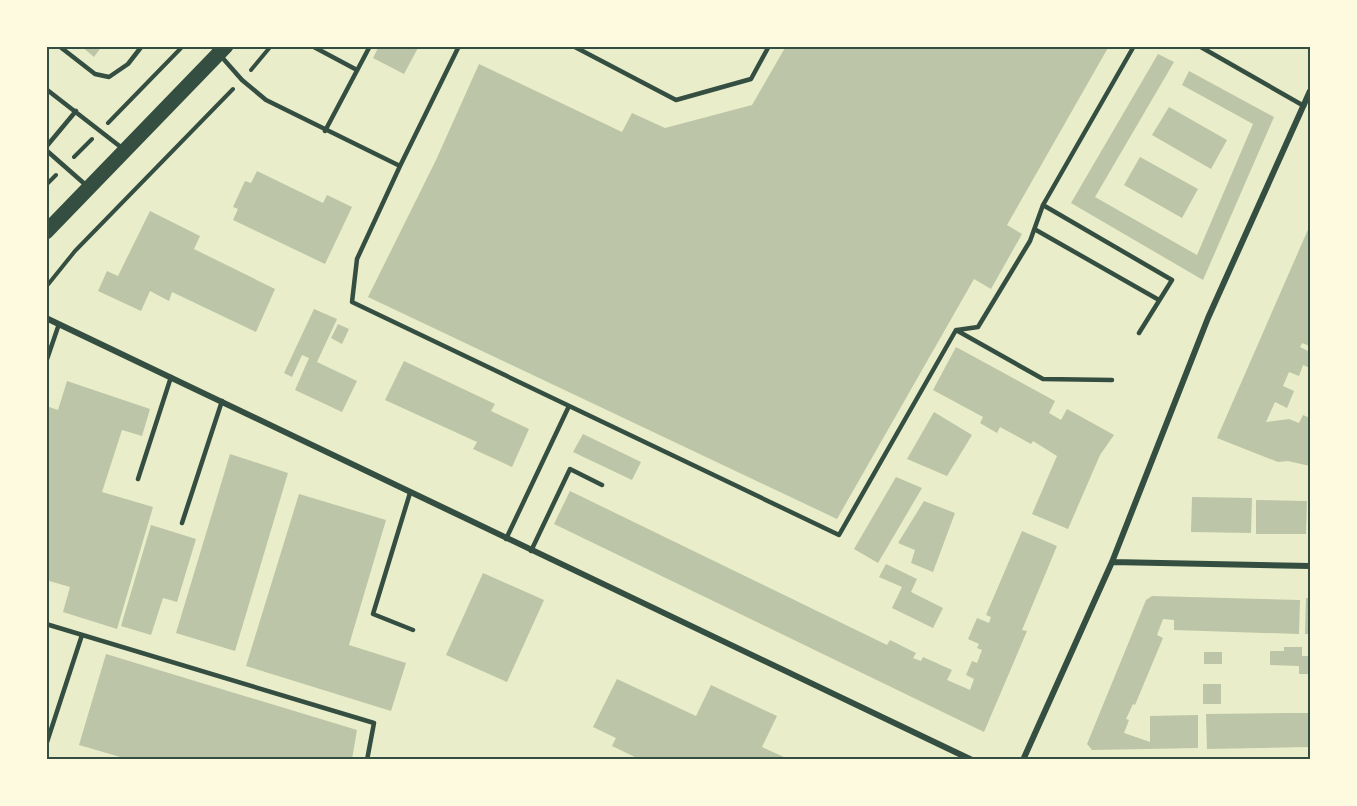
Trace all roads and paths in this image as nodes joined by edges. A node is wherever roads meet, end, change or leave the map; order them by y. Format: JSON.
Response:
{"nodes":[{"id":1,"x":59,"y":46,"type":"edge"},
{"id":2,"x":142,"y":46,"type":"edge"},
{"id":3,"x":183,"y":46,"type":"edge"},
{"id":4,"x":271,"y":46,"type":"edge"},
{"id":5,"x":312,"y":46,"type":"edge"},
{"id":6,"x":370,"y":46,"type":"edge"},
{"id":7,"x":459,"y":46,"type":"edge"},
{"id":8,"x":573,"y":46,"type":"edge"},
{"id":9,"x":769,"y":46,"type":"edge"},
{"id":10,"x":1134,"y":46,"type":"edge"},
{"id":11,"x":1199,"y":46,"type":"edge"},
{"id":12,"x":219,"y":49,"type":"edge"},
{"id":13,"x":357,"y":70,"type":"junction"},
{"id":14,"x":242,"y":80,"type":"junction"},
{"id":15,"x":46,"y":89,"type":"edge"},
{"id":16,"x":1311,"y":91,"type":"edge"},
{"id":17,"x":1304,"y":106,"type":"junction"},
{"id":18,"x":76,"y":111,"type":"junction"},
{"id":19,"x":100,"y":131,"type":"junction"},
{"id":20,"x":325,"y":131,"type":"junction"},
{"id":21,"x":46,"y":149,"type":"edge"},
{"id":22,"x":125,"y":151,"type":"junction"},
{"id":23,"x":65,"y":166,"type":"junction"},
{"id":24,"x":400,"y":166,"type":"junction"},
{"id":25,"x":46,"y":185,"type":"edge"},
{"id":26,"x":88,"y":187,"type":"junction"},
{"id":27,"x":1042,"y":205,"type":"junction"},
{"id":28,"x":1036,"y":230,"type":"junction"},
{"id":29,"x":46,"y":232,"type":"edge"},
{"id":30,"x":46,"y":287,"type":"edge"},
{"id":31,"x":1159,"y":300,"type":"junction"},
{"id":32,"x":46,"y":318,"type":"edge"},
{"id":33,"x":59,"y":324,"type":"junction"},
{"id":34,"x":956,"y":330,"type":"junction"},
{"id":35,"x":1139,"y":333,"type":"dead end"},
{"id":36,"x":46,"y":362,"type":"edge"},
{"id":37,"x":171,"y":377,"type":"junction"},
{"id":38,"x":1112,"y":380,"type":"dead end"},
{"id":39,"x":222,"y":401,"type":"junction"},
{"id":40,"x":569,"y":406,"type":"junction"},
{"id":41,"x":138,"y":479,"type":"dead end"},
{"id":42,"x":602,"y":485,"type":"dead end"},
{"id":43,"x":410,"y":493,"type":"junction"},
{"id":44,"x":182,"y":523,"type":"dead end"},
{"id":45,"x":506,"y":539,"type":"junction"},
{"id":46,"x":531,"y":551,"type":"junction"},
{"id":47,"x":1112,"y":562,"type":"junction"},
{"id":48,"x":1311,"y":566,"type":"edge"},
{"id":49,"x":46,"y":624,"type":"edge"},
{"id":50,"x":413,"y":630,"type":"dead end"},
{"id":51,"x":82,"y":635,"type":"junction"},
{"id":52,"x":46,"y":745,"type":"edge"},
{"id":53,"x":367,"y":759,"type":"edge"},
{"id":54,"x":972,"y":759,"type":"edge"},
{"id":55,"x":1023,"y":759,"type":"edge"}],
"edges":[{"from":1,"to":2,"type":"lane"},
{"from":3,"to":19,"type":"path"},
{"from":4,"to":14,"type":"path"},
{"from":5,"to":13,"type":"lane"},
{"from":6,"to":13,"type":"lane"},
{"from":7,"to":24,"type":"lane"},
{"from":8,"to":9,"type":"lane"},
{"from":10,"to":27,"type":"lane"},
{"from":11,"to":17,"type":"lane"},
{"from":12,"to":14,"type":"lane"},
{"from":12,"to":22,"type":"main road"},
{"from":13,"to":20,"type":"lane"},
{"from":14,"to":20,"type":"lane"},
{"from":14,"to":30,"type":"path"},
{"from":15,"to":18,"type":"lane"},
{"from":16,"to":17,"type":"street"},
{"from":17,"to":47,"type":"street"},
{"from":18,"to":19,"type":"lane"},
{"from":18,"to":21,"type":"lane"},
{"from":19,"to":22,"type":"lane"},
{"from":19,"to":23,"type":"path"},
{"from":20,"to":24,"type":"lane"},
{"from":21,"to":23,"type":"lane"},
{"from":22,"to":26,"type":"main road"},
{"from":23,"to":25,"type":"path"},
{"from":23,"to":26,"type":"lane"},
{"from":24,"to":40,"type":"lane"},
{"from":26,"to":29,"type":"main road"},
{"from":27,"to":28,"type":"lane"},
{"from":27,"to":31,"type":"lane"},
{"from":28,"to":31,"type":"lane"},
{"from":28,"to":34,"type":"lane"},
{"from":31,"to":35,"type":"lane"},
{"from":32,"to":33,"type":"street"},
{"from":33,"to":36,"type":"lane"},
{"from":33,"to":37,"type":"street"},
{"from":34,"to":38,"type":"lane"},
{"from":34,"to":40,"type":"lane"},
{"from":37,"to":39,"type":"street"},
{"from":37,"to":41,"type":"lane"},
{"from":39,"to":43,"type":"street"},
{"from":39,"to":44,"type":"lane"},
{"from":40,"to":45,"type":"lane"},
{"from":42,"to":46,"type":"lane"},
{"from":43,"to":45,"type":"street"},
{"from":43,"to":50,"type":"lane"},
{"from":45,"to":46,"type":"street"},
{"from":46,"to":54,"type":"street"},
{"from":47,"to":48,"type":"street"},
{"from":47,"to":55,"type":"street"},
{"from":49,"to":51,"type":"lane"},
{"from":51,"to":52,"type":"lane"},
{"from":51,"to":53,"type":"lane"}]}
